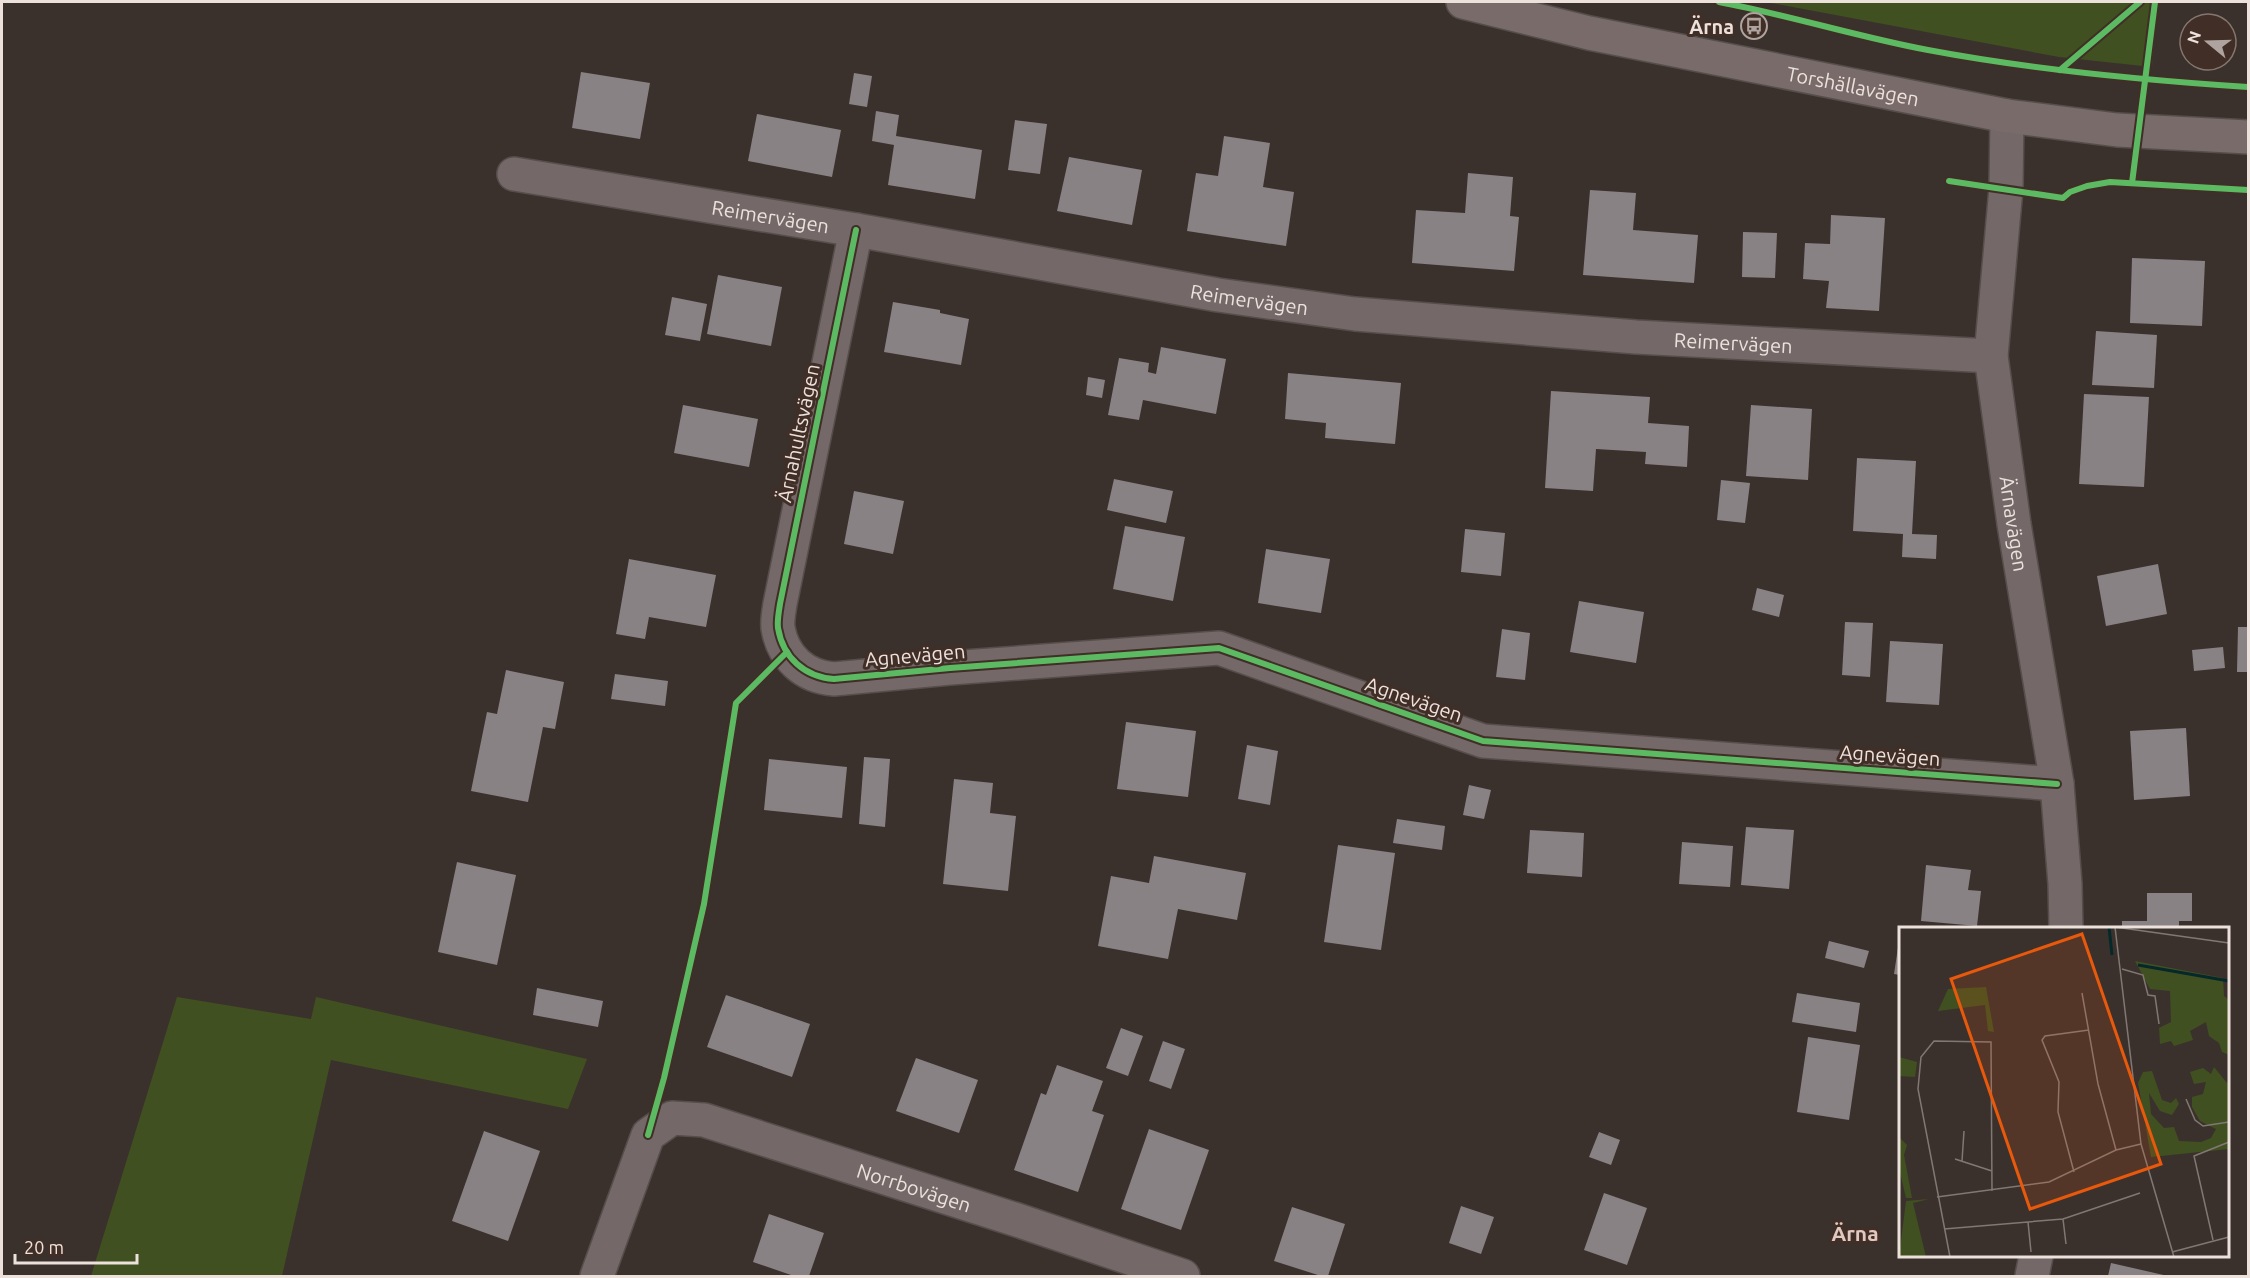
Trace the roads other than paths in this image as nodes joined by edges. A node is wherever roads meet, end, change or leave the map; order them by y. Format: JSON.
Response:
{"nodes":[{"id":1,"x":1463,"y":2,"type":"edge"},
{"id":2,"x":2007,"y":116,"type":"junction"},
{"id":3,"x":2248,"y":137,"type":"edge"},
{"id":4,"x":514,"y":174,"type":"dead end"},
{"id":5,"x":856,"y":230,"type":"junction"},
{"id":6,"x":1991,"y":356,"type":"junction"},
{"id":7,"x":782,"y":643,"type":"joint"},
{"id":8,"x":2057,"y":784,"type":"junction"},
{"id":9,"x":2066,"y":927,"type":"edge"},
{"id":10,"x":2036,"y":1257,"type":"edge"},
{"id":11,"x":597,"y":1276,"type":"edge"},
{"id":12,"x":1183,"y":1276,"type":"edge"},
{"id":13,"x":2032,"y":1276,"type":"edge"}],
"edges":[{"from":1,"to":2,"type":"main road","name":"Torshällavägen"},
{"from":2,"to":3,"type":"main road","name":"Torshällavägen"},
{"from":2,"to":6,"type":"street","name":"Ärnavägen"},
{"from":4,"to":5,"type":"street","name":"Reimervägen"},
{"from":5,"to":6,"type":"street","name":"Reimervägen"},
{"from":5,"to":7,"type":"street","name":"Ärnahultsvägen"},
{"from":6,"to":8,"type":"street","name":"Ärnavägen"},
{"from":7,"to":8,"type":"street","name":"Agnevägen"},
{"from":8,"to":9,"type":"street","name":"Ärnavägen"},
{"from":10,"to":13,"type":"street"},
{"from":11,"to":12,"type":"street","name":"Norrbovägen"}]}
